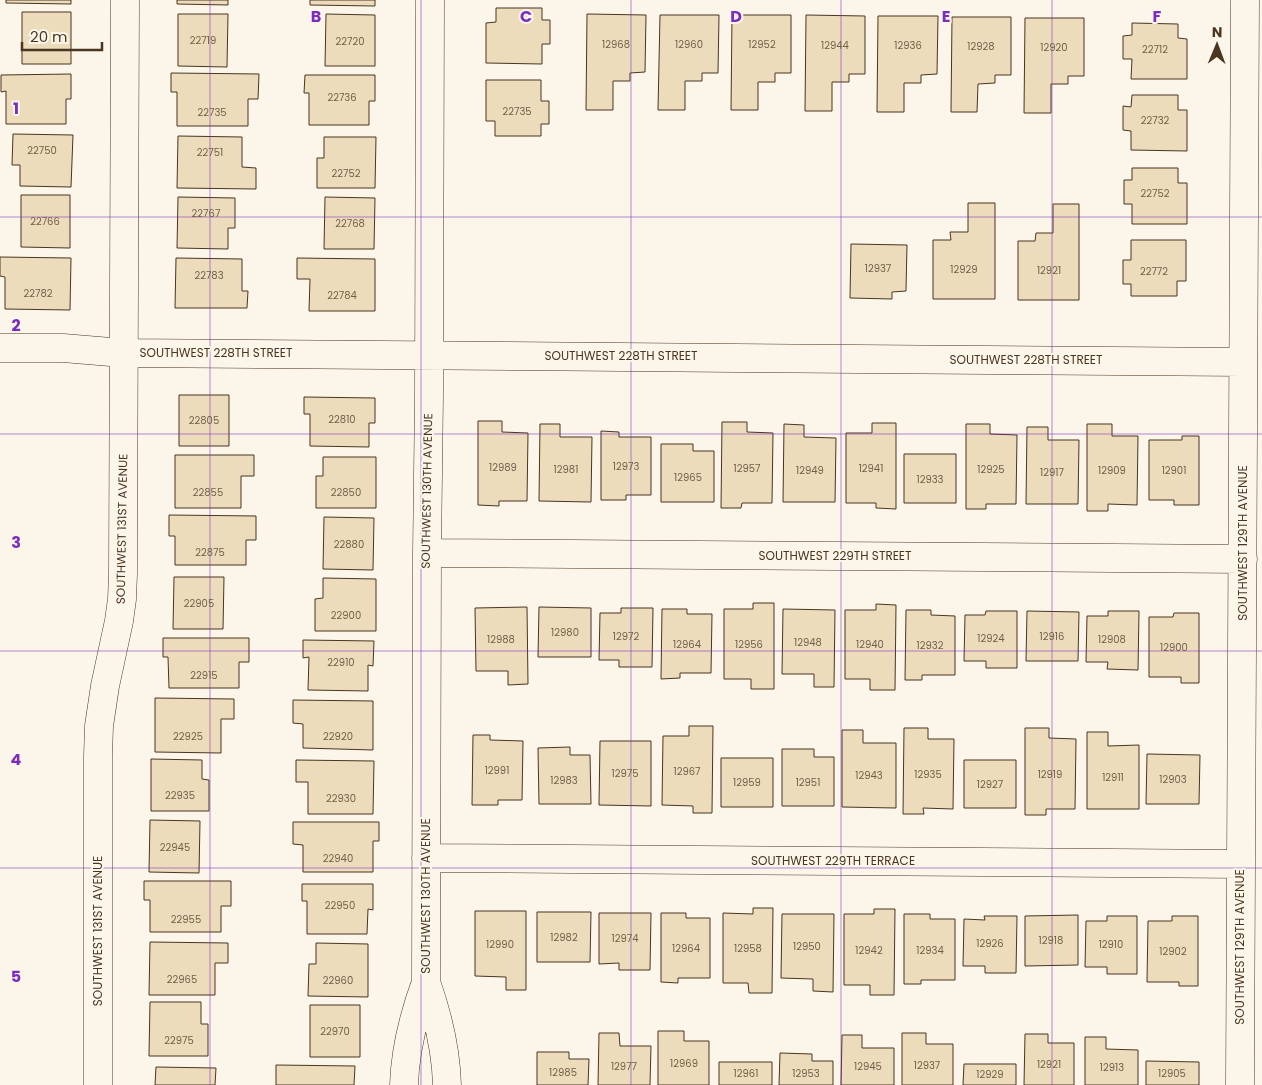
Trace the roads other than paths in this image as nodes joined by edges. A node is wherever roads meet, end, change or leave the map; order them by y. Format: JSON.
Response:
{"nodes":[{"id":1,"x":125,"y":0,"type":"edge"},
{"id":2,"x":430,"y":0,"type":"edge"},
{"id":3,"x":1245,"y":0,"type":"edge"},
{"id":4,"x":0,"y":348,"type":"edge"},
{"id":5,"x":123,"y":352,"type":"junction"},
{"id":6,"x":428,"y":355,"type":"junction"},
{"id":7,"x":1243,"y":362,"type":"junction"},
{"id":8,"x":427,"y":553,"type":"junction"},
{"id":9,"x":1243,"y":559,"type":"junction"},
{"id":10,"x":426,"y":858,"type":"junction"},
{"id":11,"x":1241,"y":864,"type":"junction"},
{"id":12,"x":426,"y":982,"type":"junction"},
{"id":13,"x":98,"y":1085,"type":"edge"},
{"id":14,"x":404,"y":1085,"type":"edge"},
{"id":15,"x":447,"y":1085,"type":"edge"},
{"id":16,"x":1240,"y":1085,"type":"edge"}],
"edges":[{"from":1,"to":5,"type":"street","name":"SOUTHWEST 131ST AVENUE"},
{"from":2,"to":6,"type":"street","name":"SOUTHWEST 130TH AVENUE"},
{"from":3,"to":7,"type":"street","name":"SOUTHWEST 129TH AVENUE"},
{"from":4,"to":5,"type":"street","name":"SOUTHWEST 228TH STREET"},
{"from":5,"to":6,"type":"street","name":"SOUTHWEST 228TH STREET"},
{"from":5,"to":13,"type":"street","name":"SOUTHWEST 131ST AVENUE"},
{"from":6,"to":7,"type":"street","name":"SOUTHWEST 228TH STREET"},
{"from":6,"to":8,"type":"street","name":"SOUTHWEST 130TH AVENUE"},
{"from":7,"to":9,"type":"street","name":"SOUTHWEST 129TH AVENUE"},
{"from":8,"to":9,"type":"street","name":"SOUTHWEST 229TH STREET"},
{"from":8,"to":10,"type":"street","name":"SOUTHWEST 130TH AVENUE"},
{"from":9,"to":11,"type":"street","name":"SOUTHWEST 129TH AVENUE"},
{"from":10,"to":11,"type":"street","name":"SOUTHWEST 229TH TERRACE"},
{"from":10,"to":12,"type":"street","name":"SOUTHWEST 130TH AVENUE"},
{"from":11,"to":16,"type":"street","name":"SOUTHWEST 129TH AVENUE"},
{"from":12,"to":14,"type":"street","name":"SOUTHWEST 130TH AVENUE"},
{"from":12,"to":15,"type":"street","name":"SOUTHWEST 130TH AVENUE"}]}
